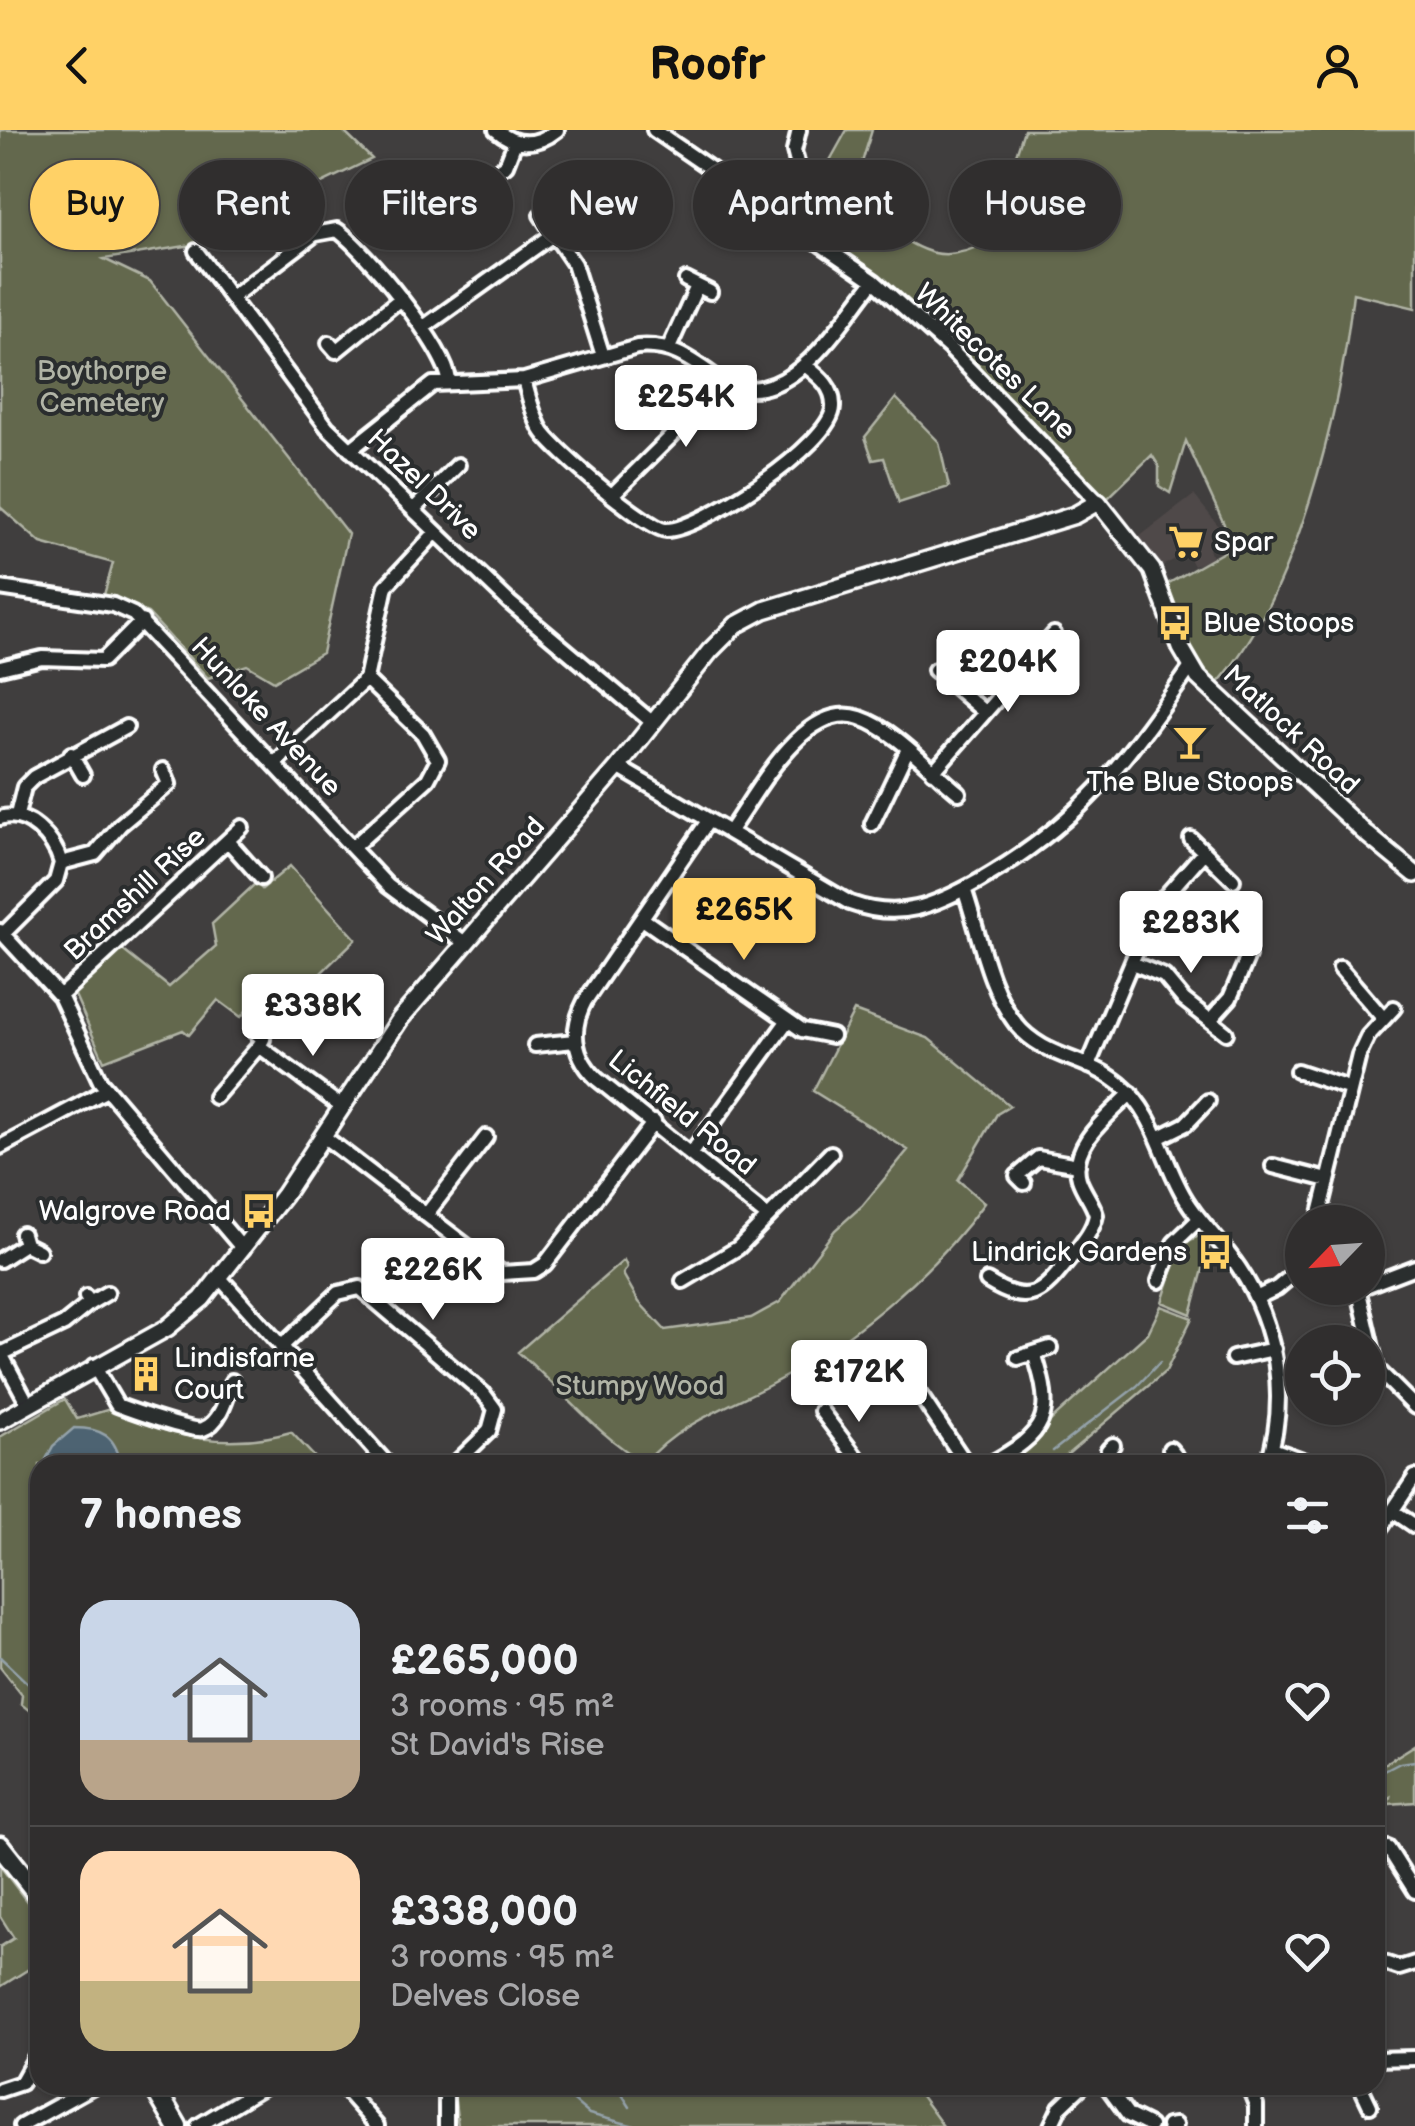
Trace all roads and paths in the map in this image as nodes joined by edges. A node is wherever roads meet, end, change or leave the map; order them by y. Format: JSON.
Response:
{"nodes":[{"id":1,"x":496,"y":130,"type":"edge"},
{"id":2,"x":557,"y":130,"type":"edge"},
{"id":3,"x":654,"y":130,"type":"edge"},
{"id":4,"x":798,"y":130,"type":"edge"},
{"id":5,"x":515,"y":142,"type":"junction"},
{"id":6,"x":508,"y":160,"type":"edge"},
{"id":7,"x":698,"y":160,"type":"edge"},
{"id":8,"x":796,"y":160,"type":"edge"},
{"id":9,"x":533,"y":249,"type":"edge"},
{"id":10,"x":196,"y":250,"type":"dead end"},
{"id":11,"x":565,"y":250,"type":"edge"},
{"id":12,"x":830,"y":250,"type":"edge"},
{"id":13,"x":874,"y":281,"type":"junction"},
{"id":14,"x":698,"y":286,"type":"dead end"},
{"id":15,"x":231,"y":298,"type":"junction"},
{"id":16,"x":399,"y":300,"type":"junction"},
{"id":17,"x":424,"y":327,"type":"junction"},
{"id":18,"x":329,"y":343,"type":"dead end"},
{"id":19,"x":669,"y":348,"type":"junction"},
{"id":20,"x":603,"y":356,"type":"junction"},
{"id":21,"x":805,"y":365,"type":"junction"},
{"id":22,"x":719,"y":379,"type":"junction"},
{"id":23,"x":449,"y":380,"type":"junction"},
{"id":24,"x":524,"y":380,"type":"junction"},
{"id":25,"x":350,"y":450,"type":"junction"},
{"id":26,"x":458,"y":465,"type":"dead end"},
{"id":27,"x":613,"y":494,"type":"junction"},
{"id":28,"x":1098,"y":502,"type":"junction"},
{"id":29,"x":413,"y":510,"type":"junction"},
{"id":30,"x":436,"y":532,"type":"junction"},
{"id":31,"x":0,"y":588,"type":"edge"},
{"id":32,"x":142,"y":621,"type":"junction"},
{"id":33,"x":1054,"y":634,"type":"dead end"},
{"id":34,"x":1191,"y":666,"type":"junction"},
{"id":35,"x":0,"y":668,"type":"edge"},
{"id":36,"x":936,"y":670,"type":"dead end"},
{"id":37,"x":366,"y":679,"type":"junction"},
{"id":38,"x":984,"y":710,"type":"junction"},
{"id":39,"x":653,"y":722,"type":"junction"},
{"id":40,"x":126,"y":727,"type":"dead end"},
{"id":41,"x":907,"y":751,"type":"junction"},
{"id":42,"x":71,"y":754,"type":"junction"},
{"id":43,"x":276,"y":762,"type":"junction"},
{"id":44,"x":618,"y":767,"type":"junction"},
{"id":45,"x":162,"y":770,"type":"dead end"},
{"id":46,"x":933,"y":772,"type":"junction"},
{"id":47,"x":82,"y":775,"type":"dead end"},
{"id":48,"x":959,"y":793,"type":"dead end"},
{"id":49,"x":17,"y":815,"type":"junction"},
{"id":50,"x":0,"y":818,"type":"edge"},
{"id":51,"x":708,"y":821,"type":"junction"},
{"id":52,"x":872,"y":824,"type":"dead end"},
{"id":53,"x":242,"y":827,"type":"dead end"},
{"id":54,"x":729,"y":832,"type":"junction"},
{"id":55,"x":1191,"y":839,"type":"dead end"},
{"id":56,"x":228,"y":842,"type":"junction"},
{"id":57,"x":353,"y":847,"type":"junction"},
{"id":58,"x":1204,"y":852,"type":"junction"},
{"id":59,"x":61,"y":863,"type":"junction"},
{"id":60,"x":253,"y":874,"type":"dead end"},
{"id":61,"x":1415,"y":874,"type":"edge"},
{"id":62,"x":1233,"y":880,"type":"dead end"},
{"id":63,"x":964,"y":889,"type":"junction"},
{"id":64,"x":644,"y":920,"type":"junction"},
{"id":65,"x":1,"y":932,"type":"edge"},
{"id":66,"x":464,"y":943,"type":"junction"},
{"id":67,"x":1248,"y":956,"type":"dead end"},
{"id":68,"x":1132,"y":963,"type":"junction"},
{"id":69,"x":1340,"y":968,"type":"dead end"},
{"id":70,"x":60,"y":996,"type":"junction"},
{"id":71,"x":1211,"y":1019,"type":"junction"},
{"id":72,"x":788,"y":1020,"type":"junction"},
{"id":73,"x":1226,"y":1032,"type":"dead end"},
{"id":74,"x":832,"y":1036,"type":"dead end"},
{"id":75,"x":575,"y":1040,"type":"junction"},
{"id":76,"x":531,"y":1045,"type":"dead end"},
{"id":77,"x":1088,"y":1066,"type":"junction"},
{"id":78,"x":1301,"y":1069,"type":"dead end"},
{"id":79,"x":1348,"y":1088,"type":"junction"},
{"id":80,"x":107,"y":1090,"type":"junction"},
{"id":81,"x":1131,"y":1093,"type":"junction"},
{"id":82,"x":215,"y":1097,"type":"dead end"},
{"id":83,"x":1200,"y":1104,"type":"dead end"},
{"id":84,"x":342,"y":1107,"type":"junction"},
{"id":85,"x":654,"y":1122,"type":"junction"},
{"id":86,"x":323,"y":1136,"type":"junction"},
{"id":87,"x":486,"y":1138,"type":"dead end"},
{"id":88,"x":1158,"y":1138,"type":"junction"},
{"id":89,"x":0,"y":1147,"type":"edge"},
{"id":90,"x":692,"y":1152,"type":"junction"},
{"id":91,"x":830,"y":1153,"type":"dead end"},
{"id":92,"x":1278,"y":1164,"type":"dead end"},
{"id":93,"x":1078,"y":1165,"type":"junction"},
{"id":94,"x":1328,"y":1180,"type":"junction"},
{"id":95,"x":1017,"y":1182,"type":"dead end"},
{"id":96,"x":1322,"y":1205,"type":"edge"},
{"id":97,"x":426,"y":1215,"type":"junction"},
{"id":98,"x":768,"y":1217,"type":"junction"},
{"id":99,"x":1199,"y":1219,"type":"junction"},
{"id":100,"x":243,"y":1249,"type":"junction"},
{"id":101,"x":39,"y":1251,"type":"dead end"},
{"id":102,"x":0,"y":1260,"type":"edge"},
{"id":103,"x":1415,"y":1267,"type":"edge"},
{"id":104,"x":220,"y":1278,"type":"junction"},
{"id":105,"x":1385,"y":1278,"type":"edge"},
{"id":106,"x":987,"y":1281,"type":"dead end"},
{"id":107,"x":1159,"y":1281,"type":"dead end"},
{"id":108,"x":1285,"y":1281,"type":"edge"},
{"id":109,"x":683,"y":1282,"type":"dead end"},
{"id":110,"x":106,"y":1293,"type":"dead end"},
{"id":111,"x":1256,"y":1298,"type":"junction"},
{"id":112,"x":1362,"y":1305,"type":"edge"},
{"id":113,"x":281,"y":1347,"type":"junction"},
{"id":114,"x":1050,"y":1348,"type":"dead end"},
{"id":115,"x":1274,"y":1350,"type":"junction"},
{"id":116,"x":0,"y":1353,"type":"edge"},
{"id":117,"x":1034,"y":1353,"type":"junction"},
{"id":118,"x":1018,"y":1358,"type":"dead end"},
{"id":119,"x":1233,"y":1358,"type":"dead end"},
{"id":120,"x":896,"y":1360,"type":"dead end"},
{"id":121,"x":94,"y":1366,"type":"junction"},
{"id":122,"x":232,"y":1381,"type":"dead end"},
{"id":123,"x":28,"y":1404,"type":"junction"},
{"id":124,"x":1415,"y":1406,"type":"edge"},
{"id":125,"x":821,"y":1411,"type":"dead end"},
{"id":126,"x":0,"y":1421,"type":"edge"},
{"id":127,"x":1113,"y":1446,"type":"dead end"},
{"id":128,"x":1170,"y":1448,"type":"dead end"},
{"id":129,"x":1272,"y":1449,"type":"junction"},
{"id":130,"x":379,"y":1455,"type":"edge"},
{"id":131,"x":464,"y":1455,"type":"edge"},
{"id":132,"x":854,"y":1455,"type":"edge"},
{"id":133,"x":960,"y":1455,"type":"edge"},
{"id":134,"x":1003,"y":1455,"type":"edge"},
{"id":135,"x":1111,"y":1455,"type":"edge"},
{"id":136,"x":1175,"y":1455,"type":"edge"},
{"id":137,"x":1270,"y":1455,"type":"edge"},
{"id":138,"x":1288,"y":1455,"type":"edge"},
{"id":139,"x":1415,"y":1477,"type":"edge"},
{"id":140,"x":1392,"y":1510,"type":"junction"},
{"id":141,"x":1385,"y":1521,"type":"edge"},
{"id":142,"x":1415,"y":1526,"type":"edge"},
{"id":143,"x":0,"y":1846,"type":"edge"},
{"id":144,"x":1385,"y":1850,"type":"edge"},
{"id":145,"x":30,"y":1884,"type":"edge"},
{"id":146,"x":1415,"y":1890,"type":"edge"},
{"id":147,"x":1385,"y":1963,"type":"edge"},
{"id":148,"x":1415,"y":1963,"type":"edge"},
{"id":149,"x":1385,"y":2058,"type":"edge"},
{"id":150,"x":1415,"y":2058,"type":"edge"},
{"id":151,"x":30,"y":2067,"type":"edge"},
{"id":152,"x":0,"y":2090,"type":"edge"},
{"id":153,"x":77,"y":2095,"type":"edge"},
{"id":154,"x":160,"y":2095,"type":"edge"},
{"id":155,"x":249,"y":2095,"type":"edge"},
{"id":156,"x":350,"y":2095,"type":"edge"},
{"id":157,"x":446,"y":2095,"type":"edge"},
{"id":158,"x":1072,"y":2095,"type":"edge"},
{"id":159,"x":1113,"y":2095,"type":"edge"},
{"id":160,"x":1252,"y":2095,"type":"edge"},
{"id":161,"x":1365,"y":2095,"type":"edge"},
{"id":162,"x":1370,"y":2106,"type":"dead end"},
{"id":163,"x":21,"y":2126,"type":"edge"},
{"id":164,"x":177,"y":2126,"type":"edge"},
{"id":165,"x":198,"y":2126,"type":"edge"},
{"id":166,"x":377,"y":2126,"type":"edge"},
{"id":167,"x":446,"y":2126,"type":"edge"},
{"id":168,"x":1051,"y":2126,"type":"edge"},
{"id":169,"x":1150,"y":2126,"type":"edge"},
{"id":170,"x":1256,"y":2126,"type":"edge"}],
"edges":[{"from":1,"to":5,"type":"street"},
{"from":2,"to":5,"type":"street"},
{"from":3,"to":7,"type":"street","name":"Whitecotes Lane"},
{"from":4,"to":8,"type":"street"},
{"from":5,"to":6,"type":"street"},
{"from":9,"to":17,"type":"street"},
{"from":10,"to":15,"type":"street","name":"Hazel Drive"},
{"from":11,"to":20,"type":"street"},
{"from":12,"to":13,"type":"street","name":"Whitecotes Lane"},
{"from":13,"to":21,"type":"street"},
{"from":13,"to":28,"type":"street","name":"Whitecotes Lane"},
{"from":14,"to":19,"type":"street"},
{"from":15,"to":16,"type":"street"},
{"from":15,"to":25,"type":"street","name":"Hazel Drive"},
{"from":16,"to":17,"type":"street"},
{"from":16,"to":18,"type":"street"},
{"from":17,"to":23,"type":"street"},
{"from":19,"to":20,"type":"street"},
{"from":19,"to":22,"type":"street"},
{"from":20,"to":24,"type":"street"},
{"from":21,"to":22,"type":"street"},
{"from":21,"to":27,"type":"street"},
{"from":22,"to":27,"type":"street"},
{"from":23,"to":24,"type":"street"},
{"from":23,"to":25,"type":"street"},
{"from":24,"to":27,"type":"street"},
{"from":25,"to":29,"type":"street","name":"Hazel Drive"},
{"from":26,"to":29,"type":"street"},
{"from":28,"to":34,"type":"main road","name":"Matlock Road"},
{"from":28,"to":39,"type":"main road","name":"Walton Road"},
{"from":29,"to":30,"type":"street","name":"Hazel Drive"},
{"from":30,"to":37,"type":"street"},
{"from":30,"to":39,"type":"street","name":"Hazel Drive"},
{"from":31,"to":32,"type":"street","name":"Hunloke Avenue"},
{"from":32,"to":35,"type":"street"},
{"from":32,"to":43,"type":"street","name":"Hunloke Avenue"},
{"from":33,"to":38,"type":"street"},
{"from":34,"to":61,"type":"main road","name":"Matlock Road"},
{"from":34,"to":63,"type":"street"},
{"from":36,"to":38,"type":"street"},
{"from":37,"to":43,"type":"street"},
{"from":37,"to":57,"type":"street"},
{"from":38,"to":46,"type":"street"},
{"from":39,"to":44,"type":"main road","name":"Walton Road"},
{"from":40,"to":42,"type":"street"},
{"from":41,"to":46,"type":"street"},
{"from":41,"to":52,"type":"street"},
{"from":41,"to":54,"type":"street"},
{"from":42,"to":47,"type":"street"},
{"from":42,"to":49,"type":"street"},
{"from":43,"to":57,"type":"street","name":"Hunloke Avenue"},
{"from":44,"to":51,"type":"street"},
{"from":44,"to":66,"type":"main road","name":"Walton Road"},
{"from":45,"to":59,"type":"street"},
{"from":46,"to":48,"type":"street"},
{"from":49,"to":50,"type":"street"},
{"from":49,"to":59,"type":"street"},
{"from":51,"to":54,"type":"street"},
{"from":51,"to":64,"type":"street","name":"Lichfield Road"},
{"from":53,"to":56,"type":"street","name":"Bramshill Rise"},
{"from":54,"to":63,"type":"street"},
{"from":55,"to":58,"type":"street"},
{"from":56,"to":60,"type":"street"},
{"from":56,"to":70,"type":"street","name":"Bramshill Rise"},
{"from":57,"to":66,"type":"street","name":"Hunloke Avenue"},
{"from":58,"to":62,"type":"street"},
{"from":58,"to":68,"type":"street"},
{"from":59,"to":65,"type":"street"},
{"from":63,"to":77,"type":"street"},
{"from":64,"to":72,"type":"street"},
{"from":64,"to":75,"type":"street","name":"Lichfield Road"},
{"from":65,"to":70,"type":"street"},
{"from":66,"to":84,"type":"main road","name":"Walton Road"},
{"from":67,"to":71,"type":"street"},
{"from":68,"to":71,"type":"street"},
{"from":68,"to":77,"type":"street"},
{"from":69,"to":79,"type":"street"},
{"from":70,"to":80,"type":"street"},
{"from":71,"to":73,"type":"street"},
{"from":72,"to":74,"type":"street"},
{"from":72,"to":90,"type":"street"},
{"from":75,"to":76,"type":"street","name":"Lichfield Road"},
{"from":75,"to":85,"type":"street","name":"Lichfield Road"},
{"from":77,"to":81,"type":"street"},
{"from":78,"to":79,"type":"street"},
{"from":79,"to":94,"type":"street"},
{"from":80,"to":89,"type":"street"},
{"from":80,"to":100,"type":"street"},
{"from":81,"to":88,"type":"street"},
{"from":81,"to":93,"type":"street"},
{"from":82,"to":84,"type":"street"},
{"from":83,"to":88,"type":"street"},
{"from":84,"to":86,"type":"main road","name":"Walton Road"},
{"from":85,"to":90,"type":"street","name":"Lichfield Road"},
{"from":85,"to":97,"type":"street"},
{"from":86,"to":97,"type":"street"},
{"from":86,"to":100,"type":"main road","name":"Walton Road"},
{"from":87,"to":97,"type":"street"},
{"from":88,"to":99,"type":"street"},
{"from":90,"to":98,"type":"street","name":"Lichfield Road"},
{"from":91,"to":98,"type":"street"},
{"from":92,"to":94,"type":"street"},
{"from":93,"to":95,"type":"street"},
{"from":93,"to":106,"type":"street"},
{"from":94,"to":96,"type":"street"},
{"from":98,"to":109,"type":"street"},
{"from":99,"to":107,"type":"street"},
{"from":99,"to":111,"type":"street"},
{"from":100,"to":104,"type":"main road","name":"Walton Road"},
{"from":101,"to":102,"type":"street"},
{"from":103,"to":105,"type":"street"},
{"from":104,"to":113,"type":"street"},
{"from":104,"to":121,"type":"main road","name":"Walton Road"},
{"from":108,"to":111,"type":"street"},
{"from":110,"to":116,"type":"street"},
{"from":111,"to":115,"type":"street"},
{"from":112,"to":124,"type":"street"},
{"from":113,"to":130,"type":"street"},
{"from":113,"to":131,"type":"street"},
{"from":114,"to":117,"type":"street"},
{"from":115,"to":119,"type":"street"},
{"from":115,"to":129,"type":"street"},
{"from":116,"to":123,"type":"street"},
{"from":117,"to":118,"type":"street"},
{"from":117,"to":134,"type":"street"},
{"from":120,"to":133,"type":"street"},
{"from":121,"to":122,"type":"street"},
{"from":121,"to":123,"type":"main road","name":"Walton Road"},
{"from":123,"to":126,"type":"main road","name":"Walton Road"},
{"from":125,"to":132,"type":"street"},
{"from":127,"to":135,"type":"street"},
{"from":128,"to":136,"type":"street"},
{"from":129,"to":137,"type":"street"},
{"from":129,"to":138,"type":"street"},
{"from":139,"to":140,"type":"street"},
{"from":140,"to":141,"type":"street"},
{"from":140,"to":142,"type":"street"},
{"from":143,"to":145,"type":"highway"},
{"from":144,"to":146,"type":"street"},
{"from":147,"to":148,"type":"street"},
{"from":149,"to":150,"type":"street"},
{"from":151,"to":152,"type":"street"},
{"from":153,"to":163,"type":"street"},
{"from":154,"to":164,"type":"highway"},
{"from":155,"to":165,"type":"street"},
{"from":156,"to":166,"type":"street"},
{"from":157,"to":167,"type":"street"},
{"from":158,"to":168,"type":"street"},
{"from":159,"to":169,"type":"street"},
{"from":160,"to":170,"type":"street"},
{"from":161,"to":162,"type":"street"}]}
